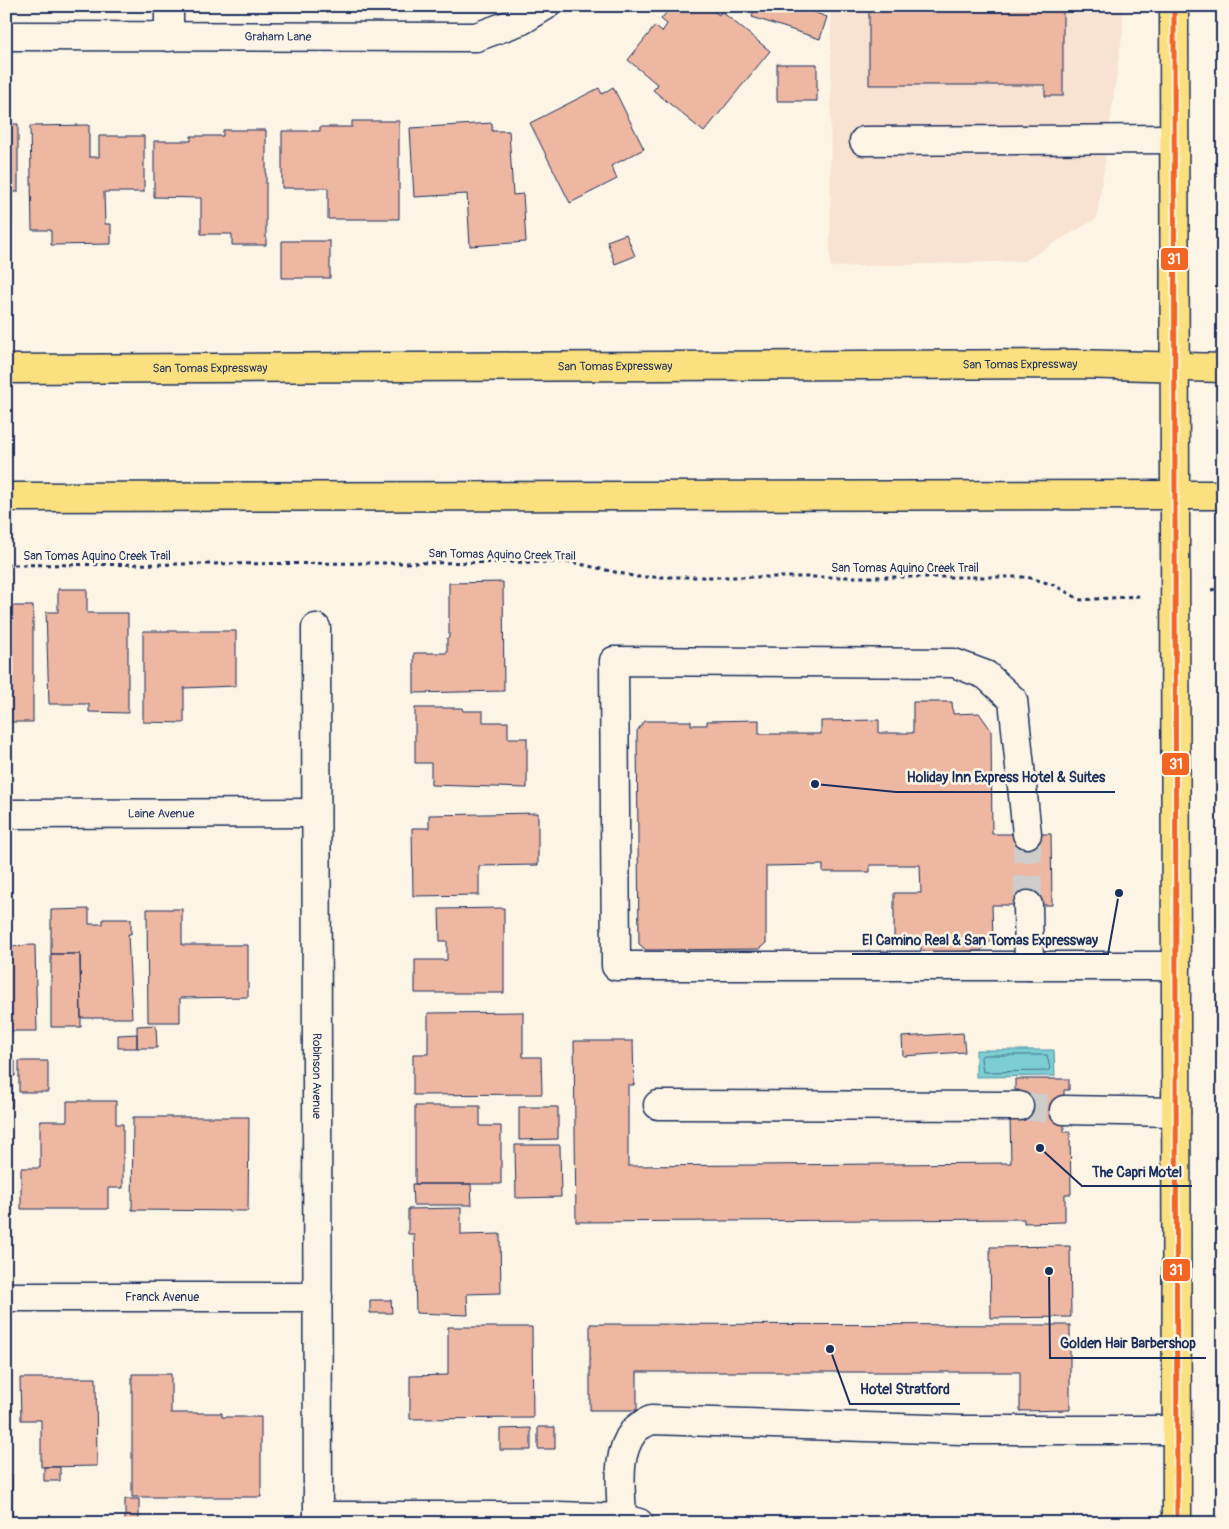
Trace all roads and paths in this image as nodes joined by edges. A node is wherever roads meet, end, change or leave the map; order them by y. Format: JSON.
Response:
{"nodes":[{"id":1,"x":169,"y":6,"type":"edge"},
{"id":2,"x":545,"y":6,"type":"edge"},
{"id":3,"x":1174,"y":6,"type":"edge"},
{"id":4,"x":6,"y":36,"type":"edge"},
{"id":5,"x":169,"y":36,"type":"junction"},
{"id":6,"x":1174,"y":140,"type":"junction"},
{"id":7,"x":864,"y":141,"type":"dead end"},
{"id":8,"x":1173,"y":368,"type":"junction"},
{"id":9,"x":1223,"y":368,"type":"edge"},
{"id":10,"x":6,"y":369,"type":"edge"},
{"id":11,"x":1223,"y":495,"type":"edge"},
{"id":12,"x":1174,"y":496,"type":"junction"},
{"id":13,"x":6,"y":497,"type":"edge"},
{"id":14,"x":6,"y":565,"type":"edge"},
{"id":15,"x":1081,"y":600,"type":"dead end"},
{"id":16,"x":316,"y":628,"type":"dead end"},
{"id":17,"x":316,"y":813,"type":"junction"},
{"id":18,"x":6,"y":814,"type":"edge"},
{"id":19,"x":1027,"y":834,"type":"tunnel mouth"},
{"id":20,"x":1028,"y":905,"type":"tunnel mouth"},
{"id":21,"x":1029,"y":966,"type":"junction"},
{"id":22,"x":1176,"y":966,"type":"junction"},
{"id":23,"x":658,"y":1105,"type":"dead end"},
{"id":24,"x":1019,"y":1106,"type":"tunnel mouth"},
{"id":25,"x":1064,"y":1110,"type":"tunnel mouth"},
{"id":26,"x":1176,"y":1112,"type":"junction"},
{"id":27,"x":6,"y":1297,"type":"edge"},
{"id":28,"x":318,"y":1297,"type":"junction"},
{"id":29,"x":1176,"y":1430,"type":"junction"},
{"id":30,"x":318,"y":1519,"type":"edge"},
{"id":31,"x":628,"y":1521,"type":"edge"},
{"id":32,"x":1177,"y":1523,"type":"edge"}],
"edges":[{"from":1,"to":5,"type":"street"},
{"from":2,"to":5,"type":"street","name":"Graham Lane"},
{"from":3,"to":6,"type":"main road"},
{"from":4,"to":5,"type":"street","name":"Graham Lane"},
{"from":6,"to":7,"type":"street"},
{"from":6,"to":8,"type":"main road"},
{"from":8,"to":9,"type":"main road","name":"San Tomas Expressway"},
{"from":8,"to":10,"type":"main road","name":"San Tomas Expressway"},
{"from":8,"to":12,"type":"main road"},
{"from":11,"to":12,"type":"main road"},
{"from":12,"to":13,"type":"main road"},
{"from":12,"to":22,"type":"main road"},
{"from":14,"to":15,"type":"path","name":"San Tomas Aquino Creek Trail"},
{"from":16,"to":17,"type":"street","name":"Robinson Avenue"},
{"from":17,"to":18,"type":"street","name":"Laine Avenue"},
{"from":17,"to":28,"type":"street","name":"Robinson Avenue"},
{"from":19,"to":21,"type":"street"},
{"from":20,"to":21,"type":"street"},
{"from":21,"to":22,"type":"street"},
{"from":22,"to":26,"type":"main road"},
{"from":23,"to":24,"type":"street"},
{"from":25,"to":26,"type":"street"},
{"from":26,"to":29,"type":"main road"},
{"from":27,"to":28,"type":"street","name":"Franck Avenue"},
{"from":28,"to":30,"type":"street","name":"Robinson Avenue"},
{"from":29,"to":31,"type":"street"},
{"from":29,"to":32,"type":"main road"},
{"from":30,"to":31,"type":"street"}]}
